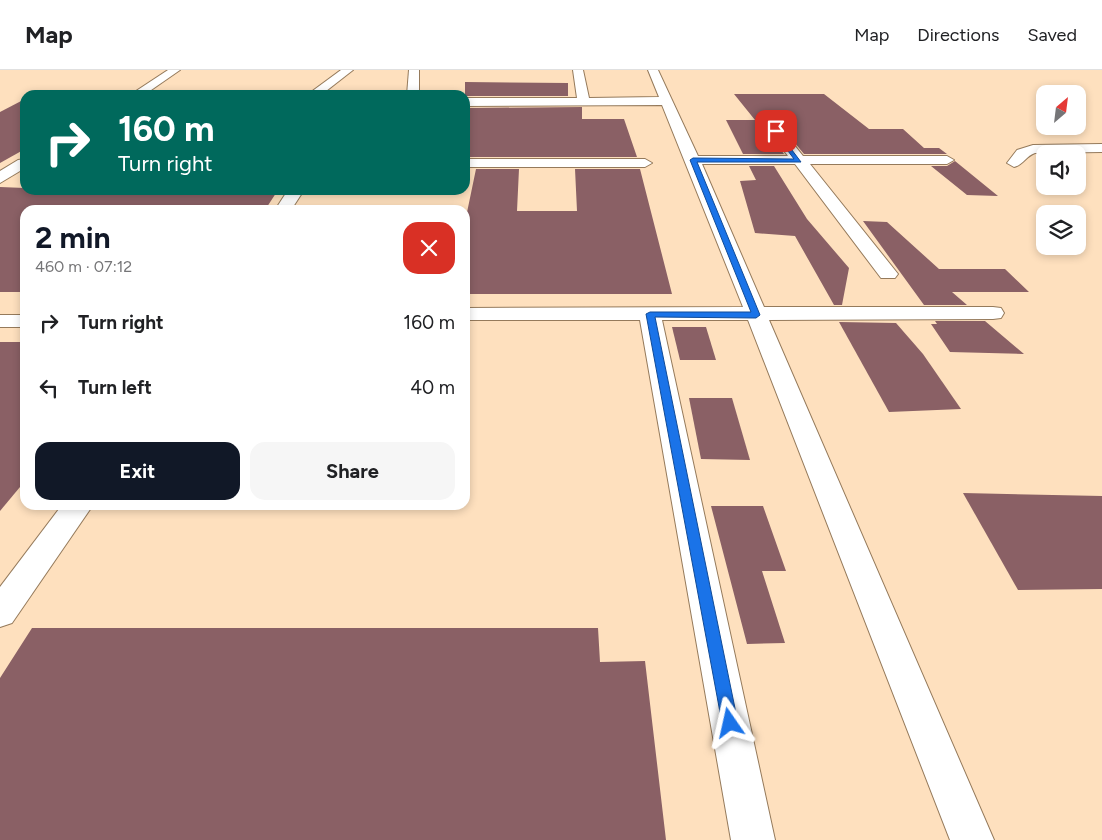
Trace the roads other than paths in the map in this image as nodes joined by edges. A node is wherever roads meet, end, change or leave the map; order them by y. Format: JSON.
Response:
{"nodes":[{"id":1,"x":174,"y":70,"type":"edge"},
{"id":2,"x":348,"y":70,"type":"edge"},
{"id":3,"x":414,"y":70,"type":"edge"},
{"id":4,"x":578,"y":70,"type":"edge"},
{"id":5,"x":654,"y":70,"type":"edge"},
{"id":6,"x":144,"y":90,"type":"edge"},
{"id":7,"x":320,"y":90,"type":"edge"},
{"id":8,"x":414,"y":90,"type":"edge"},
{"id":9,"x":470,"y":102,"type":"edge"},
{"id":10,"x":584,"y":102,"type":"junction"},
{"id":11,"x":668,"y":102,"type":"junction"},
{"id":12,"x":765,"y":117,"type":"dead end"},
{"id":13,"x":1102,"y":148,"type":"edge"},
{"id":14,"x":693,"y":160,"type":"junction"},
{"id":15,"x":799,"y":160,"type":"junction"},
{"id":16,"x":947,"y":160,"type":"dead end"},
{"id":17,"x":0,"y":163,"type":"edge"},
{"id":18,"x":20,"y":163,"type":"edge"},
{"id":19,"x":470,"y":163,"type":"edge"},
{"id":20,"x":1014,"y":163,"type":"dead end"},
{"id":21,"x":646,"y":164,"type":"dead end"},
{"id":22,"x":20,"y":166,"type":"edge"},
{"id":23,"x":0,"y":178,"type":"edge"},
{"id":24,"x":888,"y":274,"type":"dead end"},
{"id":25,"x":993,"y":313,"type":"dead end"},
{"id":26,"x":470,"y":314,"type":"edge"},
{"id":27,"x":650,"y":314,"type":"junction"},
{"id":28,"x":756,"y":315,"type":"junction"},
{"id":29,"x":0,"y":321,"type":"edge"},
{"id":30,"x":20,"y":321,"type":"edge"},
{"id":31,"x":74,"y":510,"type":"edge"},
{"id":32,"x":0,"y":614,"type":"edge"},
{"id":33,"x":753,"y":840,"type":"edge"},
{"id":34,"x":972,"y":840,"type":"edge"}],
"edges":[{"from":1,"to":6,"type":"street"},
{"from":2,"to":7,"type":"street"},
{"from":3,"to":8,"type":"street"},
{"from":4,"to":10,"type":"street"},
{"from":5,"to":11,"type":"street"},
{"from":9,"to":10,"type":"street"},
{"from":10,"to":11,"type":"street"},
{"from":11,"to":14,"type":"street"},
{"from":12,"to":15,"type":"street"},
{"from":13,"to":20,"type":"street"},
{"from":14,"to":15,"type":"street"},
{"from":14,"to":28,"type":"street"},
{"from":15,"to":16,"type":"street"},
{"from":15,"to":24,"type":"street"},
{"from":17,"to":18,"type":"street"},
{"from":19,"to":21,"type":"street"},
{"from":22,"to":23,"type":"street"},
{"from":25,"to":28,"type":"street"},
{"from":26,"to":27,"type":"street"},
{"from":27,"to":28,"type":"street"},
{"from":27,"to":33,"type":"street"},
{"from":28,"to":34,"type":"street"},
{"from":29,"to":30,"type":"street"},
{"from":31,"to":32,"type":"street"}]}
